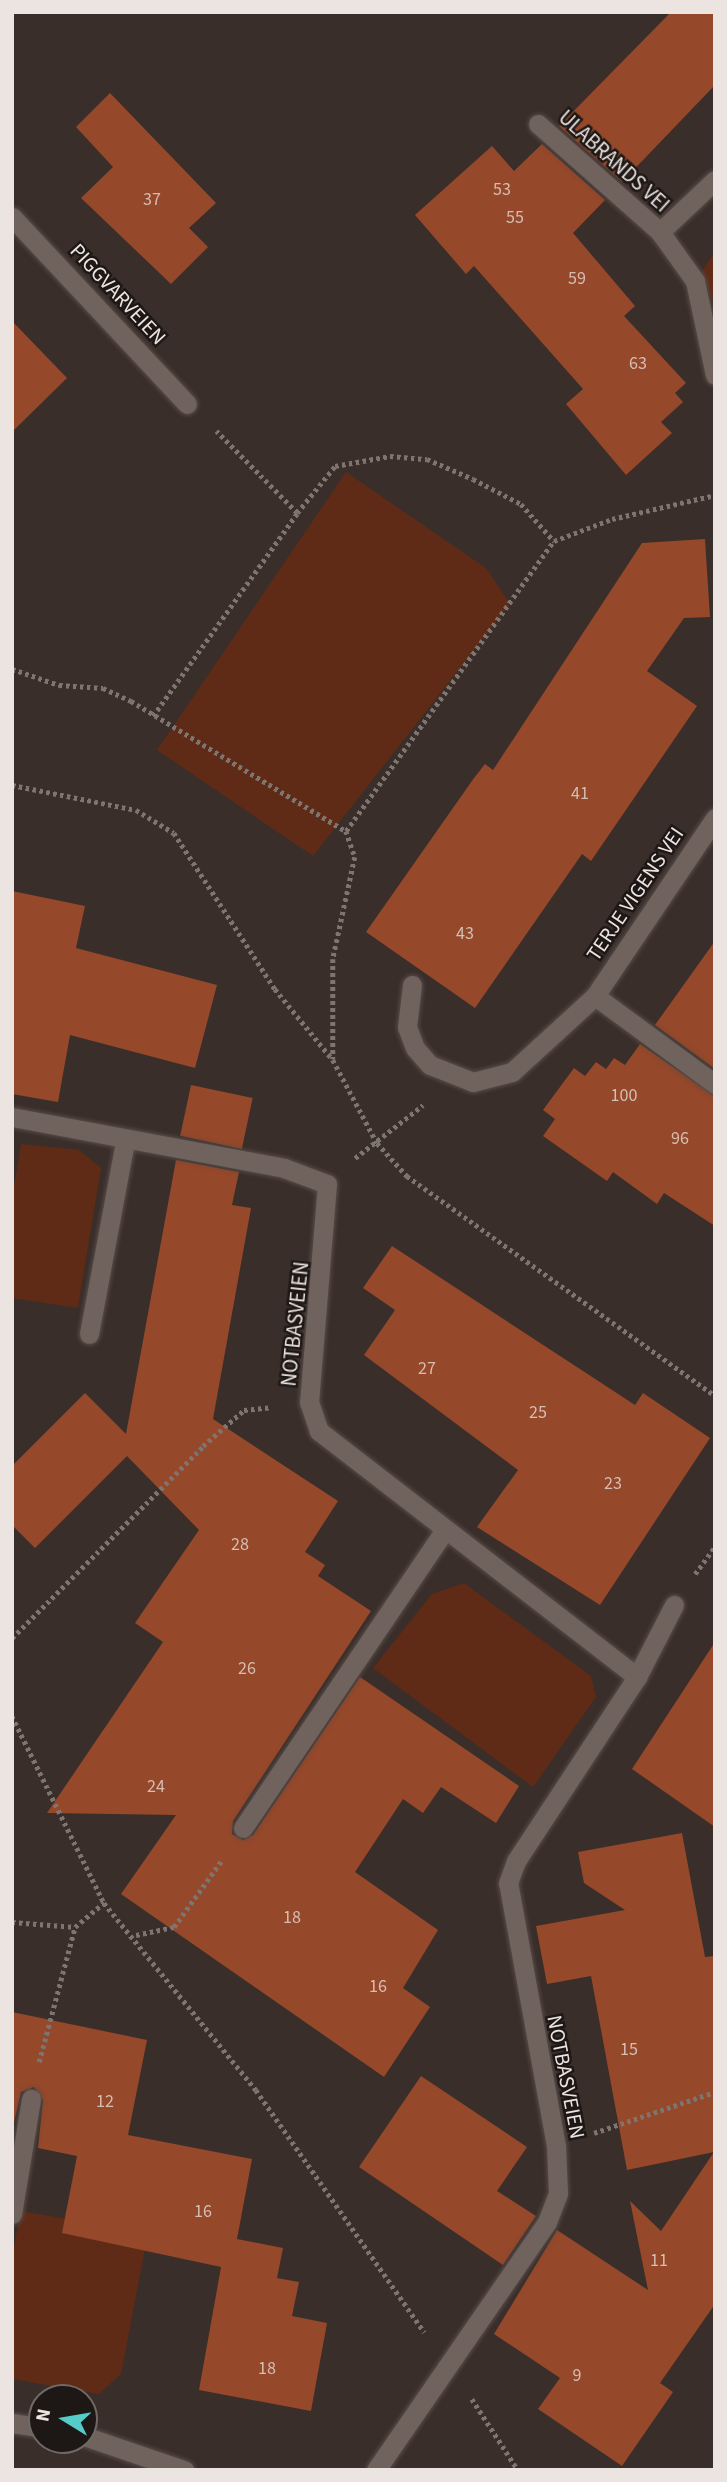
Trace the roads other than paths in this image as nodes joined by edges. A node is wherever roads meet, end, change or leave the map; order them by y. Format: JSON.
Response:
{"nodes":[{"id":1,"x":538,"y":124,"type":"dead end"},
{"id":2,"x":715,"y":180,"type":"edge"},
{"id":3,"x":12,"y":217,"type":"edge"},
{"id":4,"x":660,"y":232,"type":"junction"},
{"id":5,"x":715,"y":375,"type":"edge"},
{"id":6,"x":187,"y":404,"type":"road end"},
{"id":7,"x":715,"y":818,"type":"edge"},
{"id":8,"x":412,"y":985,"type":"dead end"},
{"id":9,"x":595,"y":996,"type":"junction"},
{"id":10,"x":715,"y":1084,"type":"edge"},
{"id":11,"x":12,"y":1117,"type":"edge"},
{"id":12,"x":125,"y":1142,"type":"junction"},
{"id":13,"x":89,"y":1334,"type":"dead end"},
{"id":14,"x":443,"y":1533,"type":"junction"},
{"id":15,"x":674,"y":1605,"type":"dead end"},
{"id":16,"x":637,"y":1677,"type":"junction"},
{"id":17,"x":243,"y":1828,"type":"road end"},
{"id":18,"x":31,"y":2099,"type":"road end"},
{"id":19,"x":12,"y":2214,"type":"edge"},
{"id":20,"x":98,"y":2441,"type":"edge"},
{"id":21,"x":184,"y":2470,"type":"edge"},
{"id":22,"x":376,"y":2470,"type":"edge"}],
"edges":[{"from":1,"to":4,"type":"street","name":"ULABRANDS VEI"},
{"from":2,"to":4,"type":"street","name":"ULABRANDS VEI"},
{"from":3,"to":6,"type":"street","name":"PIGGVARVEIEN"},
{"from":4,"to":5,"type":"street","name":"ULABRANDS VEI"},
{"from":7,"to":9,"type":"street","name":"TERJE VIGENS VEI"},
{"from":8,"to":9,"type":"street","name":"TERJE VIGENS VEI"},
{"from":9,"to":10,"type":"street","name":"TERJE VIGENS VEI"},
{"from":11,"to":12,"type":"street"},
{"from":12,"to":13,"type":"street"},
{"from":12,"to":14,"type":"street","name":"NOTBASVEIEN"},
{"from":14,"to":16,"type":"street","name":"NOTBASVEIEN"},
{"from":14,"to":17,"type":"street"},
{"from":15,"to":16,"type":"street","name":"NOTBASVEIEN"},
{"from":16,"to":22,"type":"street","name":"NOTBASVEIEN"},
{"from":18,"to":19,"type":"street"},
{"from":20,"to":21,"type":"street"}]}
